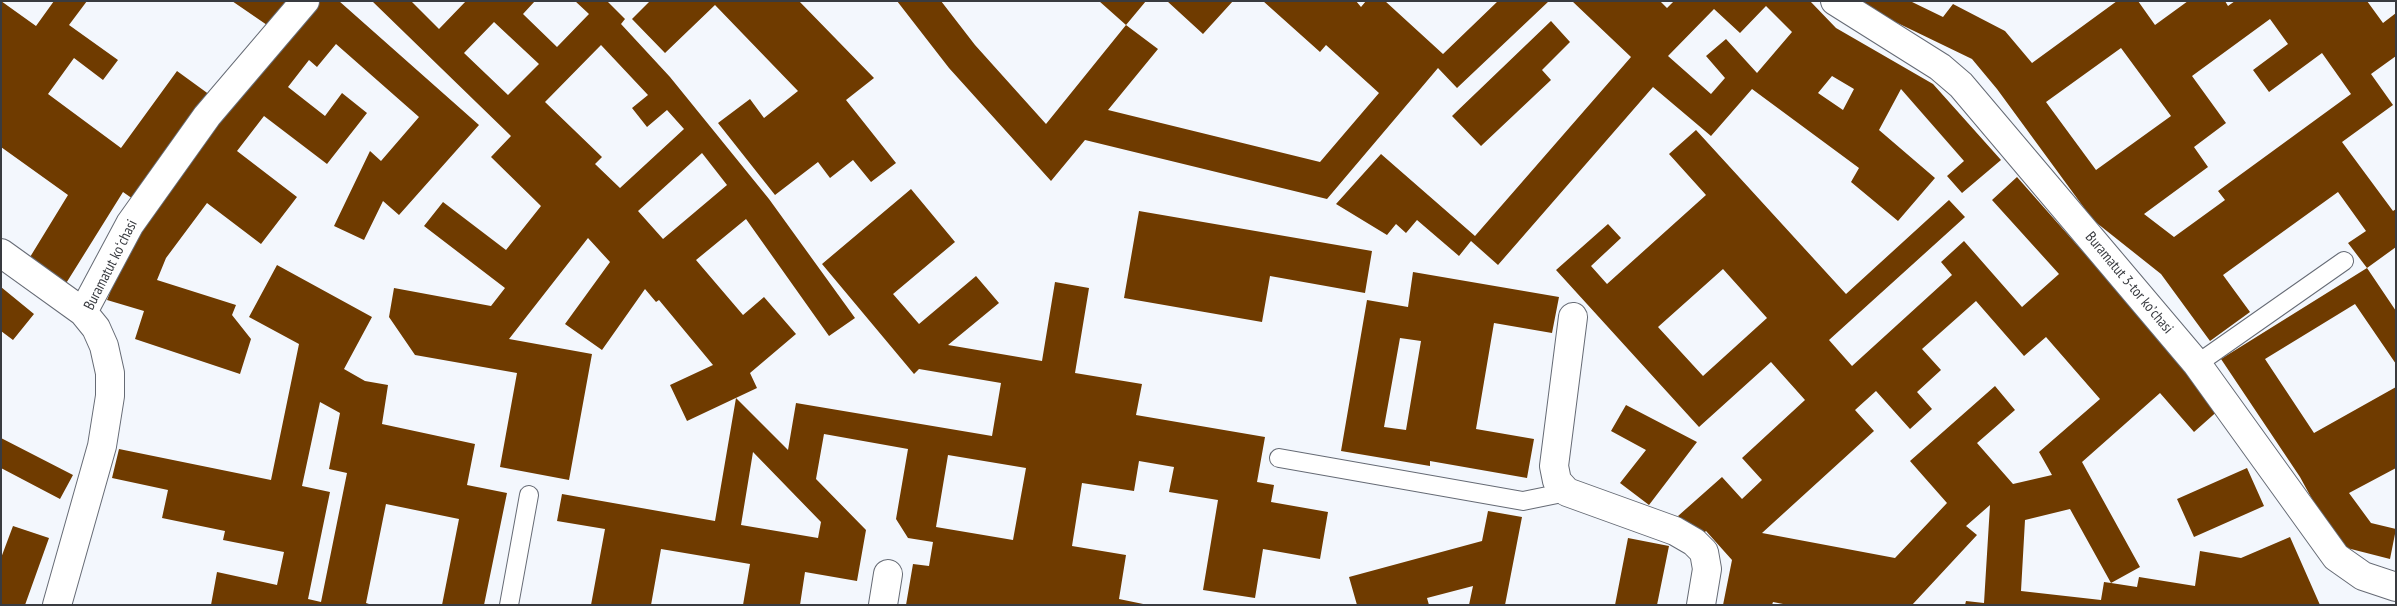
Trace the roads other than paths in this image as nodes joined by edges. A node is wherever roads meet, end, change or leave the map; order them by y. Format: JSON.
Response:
{"nodes":[{"id":1,"x":305,"y":1,"type":"edge"},
{"id":2,"x":1835,"y":1,"type":"edge"},
{"id":3,"x":1,"y":253,"type":"edge"},
{"id":4,"x":2344,"y":261,"type":"dead end"},
{"id":5,"x":83,"y":312,"type":"junction"},
{"id":6,"x":1573,"y":318,"type":"dead end"},
{"id":7,"x":2197,"y":364,"type":"junction"},
{"id":8,"x":1278,"y":458,"type":"dead end"},
{"id":9,"x":1567,"y":492,"type":"junction"},
{"id":10,"x":528,"y":495,"type":"dead end"},
{"id":11,"x":888,"y":574,"type":"dead end"},
{"id":12,"x":2396,"y":587,"type":"edge"},
{"id":13,"x":57,"y":605,"type":"edge"},
{"id":14,"x":510,"y":605,"type":"edge"},
{"id":15,"x":883,"y":605,"type":"edge"},
{"id":16,"x":1701,"y":605,"type":"edge"}],
"edges":[{"from":1,"to":5,"type":"street","name":"Buramatut koʻchasi"},
{"from":2,"to":7,"type":"street","name":"Buramatut 3-tor koʼchasi"},
{"from":3,"to":5,"type":"street"},
{"from":4,"to":7,"type":"lane"},
{"from":5,"to":13,"type":"street","name":"Buramatut koʻchasi"},
{"from":6,"to":9,"type":"street"},
{"from":7,"to":12,"type":"street","name":"Buramatut 3-tor koʼchasi"},
{"from":8,"to":9,"type":"lane"},
{"from":9,"to":16,"type":"street"},
{"from":10,"to":14,"type":"lane"},
{"from":11,"to":15,"type":"street"}]}
